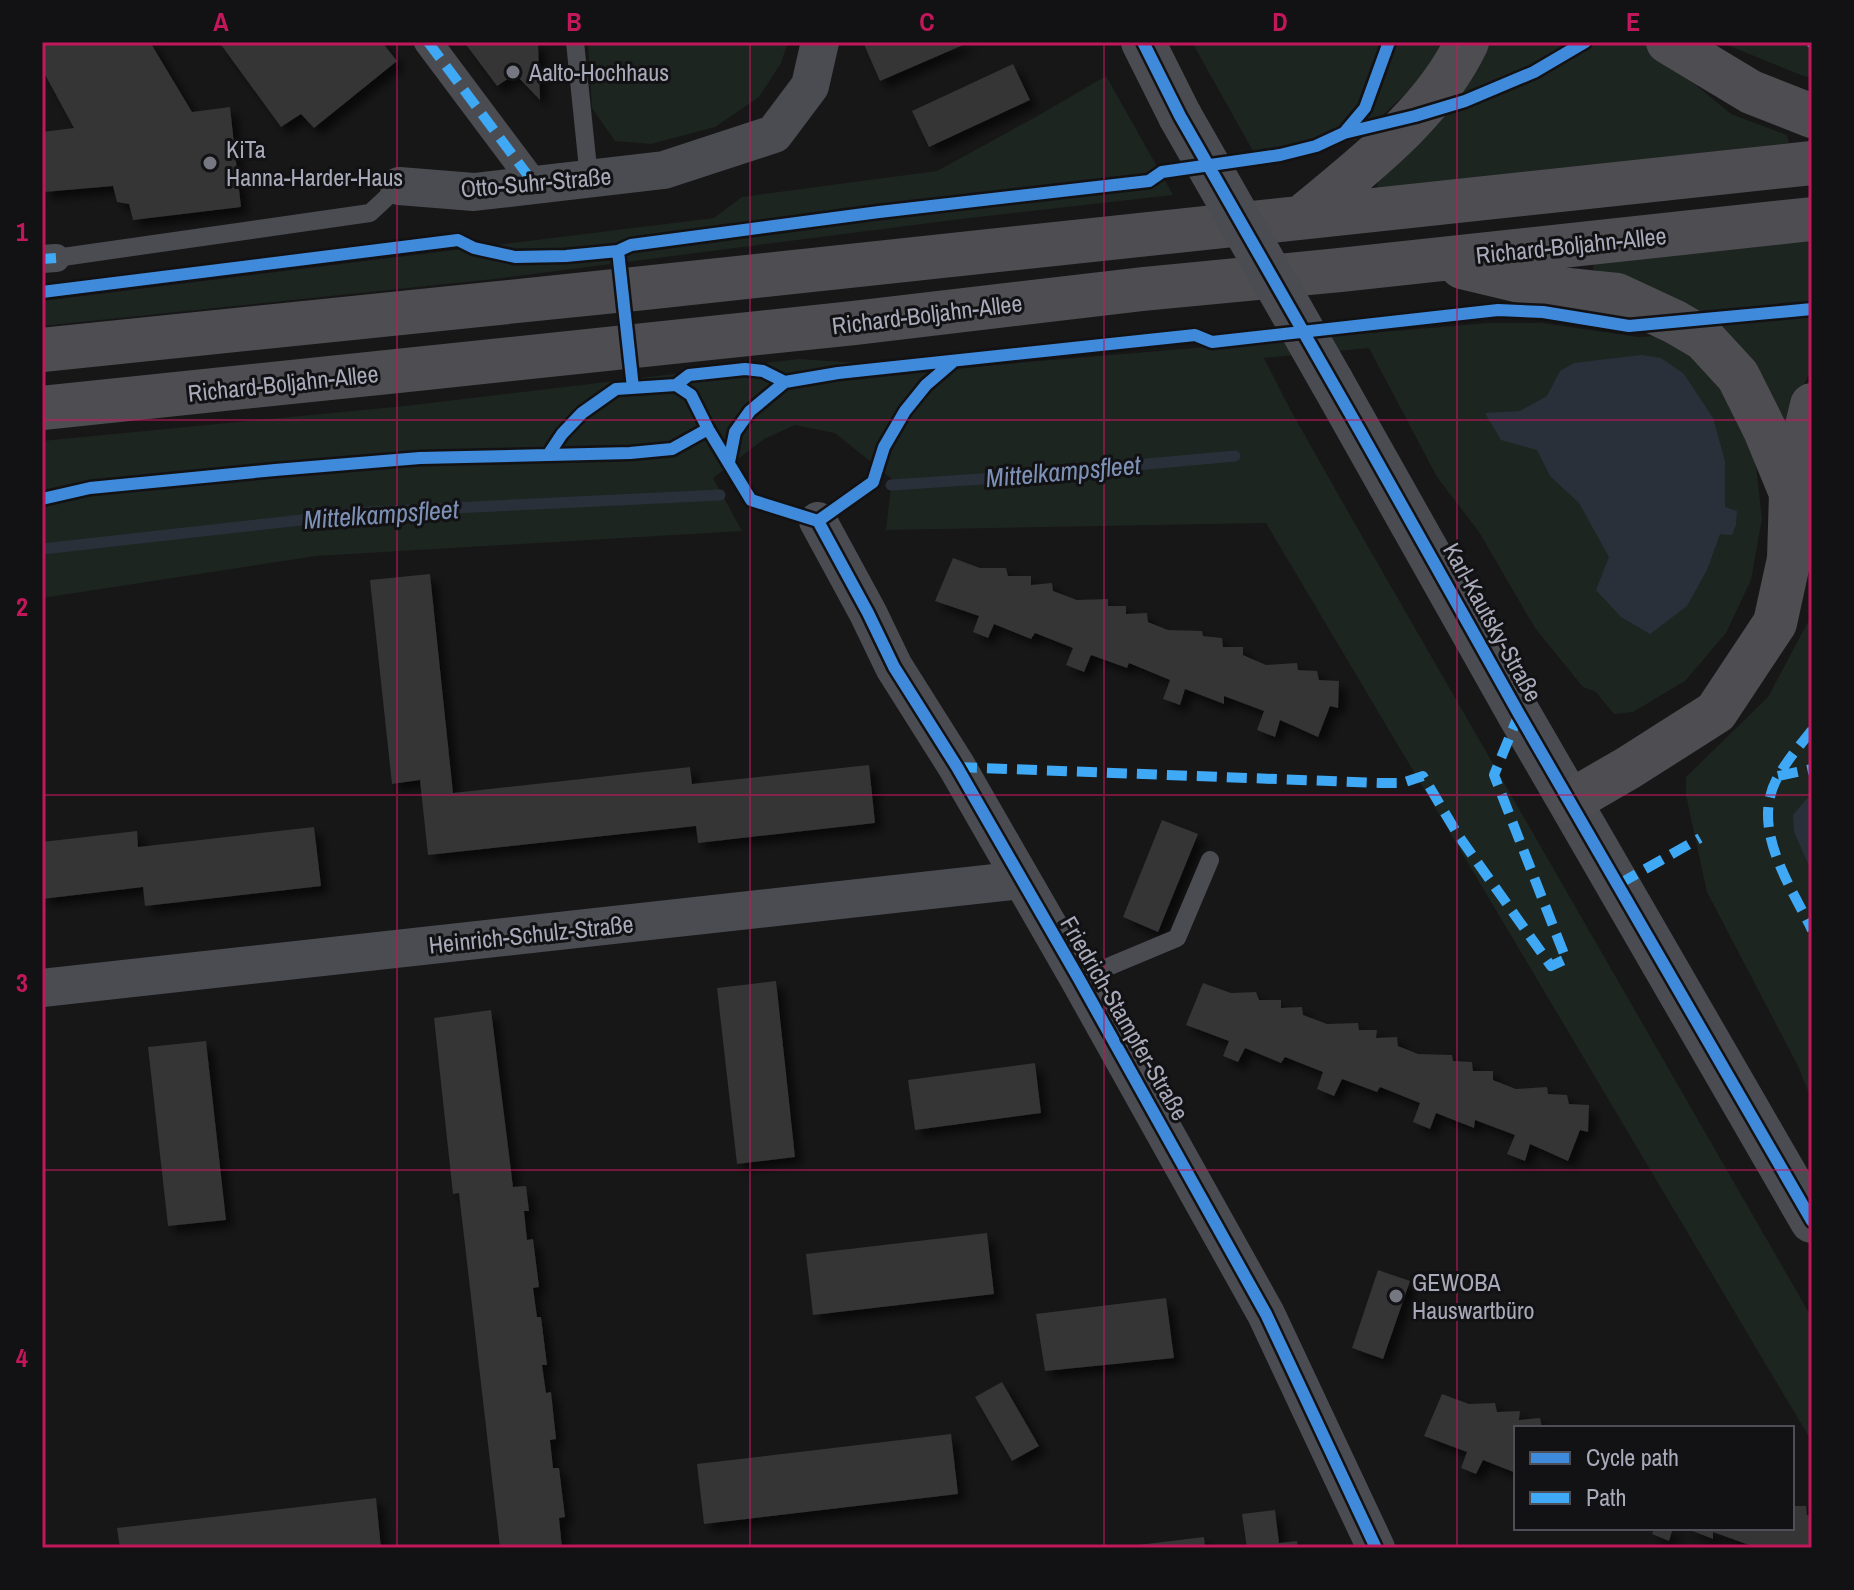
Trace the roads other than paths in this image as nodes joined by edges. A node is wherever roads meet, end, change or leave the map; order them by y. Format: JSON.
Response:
{"nodes":[{"id":1,"x":428,"y":42,"type":"edge"},
{"id":2,"x":575,"y":42,"type":"edge"},
{"id":3,"x":820,"y":42,"type":"edge"},
{"id":4,"x":1143,"y":42,"type":"edge"},
{"id":5,"x":1467,"y":42,"type":"edge"},
{"id":6,"x":1668,"y":42,"type":"edge"},
{"id":7,"x":1812,"y":116,"type":"edge"},
{"id":8,"x":1812,"y":163,"type":"edge"},
{"id":9,"x":589,"y":178,"type":"junction"},
{"id":10,"x":535,"y":185,"type":"junction"},
{"id":11,"x":399,"y":186,"type":"joint"},
{"id":12,"x":1303,"y":216,"type":"junction"},
{"id":13,"x":1812,"y":219,"type":"edge"},
{"id":14,"x":49,"y":258,"type":"edge"},
{"id":15,"x":1432,"y":260,"type":"junction"},
{"id":16,"x":42,"y":350,"type":"edge"},
{"id":17,"x":1812,"y":405,"type":"edge"},
{"id":18,"x":42,"y":408,"type":"edge"},
{"id":19,"x":1791,"y":493,"type":"junction"},
{"id":20,"x":818,"y":521,"type":"dead end"},
{"id":21,"x":1571,"y":801,"type":"junction"},
{"id":22,"x":1210,"y":860,"type":"dead end"},
{"id":23,"x":1021,"y":880,"type":"junction"},
{"id":24,"x":1079,"y":979,"type":"junction"},
{"id":25,"x":42,"y":988,"type":"edge"},
{"id":26,"x":1812,"y":1221,"type":"edge"},
{"id":27,"x":1376,"y":1548,"type":"edge"}],
"edges":[{"from":1,"to":10,"type":"street"},
{"from":2,"to":9,"type":"lane"},
{"from":3,"to":9,"type":"street","name":"Otto-Suhr-Straße"},
{"from":4,"to":21,"type":"street","name":"Karl-Kautsky-Straße","bridge":true},
{"from":5,"to":12,"type":"main road"},
{"from":6,"to":7,"type":"main road"},
{"from":8,"to":12,"type":"main road"},
{"from":9,"to":10,"type":"street","name":"Otto-Suhr-Straße"},
{"from":10,"to":11,"type":"street","name":"Otto-Suhr-Straße"},
{"from":11,"to":14,"type":"lane","name":"Otto-Suhr-Straße"},
{"from":12,"to":16,"type":"main road"},
{"from":13,"to":15,"type":"main road","name":"Richard-Boljahn-Allee"},
{"from":15,"to":18,"type":"main road","name":"Richard-Boljahn-Allee"},
{"from":15,"to":19,"type":"main road"},
{"from":17,"to":19,"type":"main road"},
{"from":19,"to":21,"type":"main road"},
{"from":20,"to":23,"type":"street","name":"Friedrich-Stampfer-Straße"},
{"from":21,"to":26,"type":"street","name":"Karl-Kautsky-Straße"},
{"from":22,"to":24,"type":"lane"},
{"from":23,"to":24,"type":"street","name":"Friedrich-Stampfer-Straße"},
{"from":23,"to":25,"type":"street","name":"Heinrich-Schulz-Straße"},
{"from":24,"to":27,"type":"street","name":"Friedrich-Stampfer-Straße"}]}
